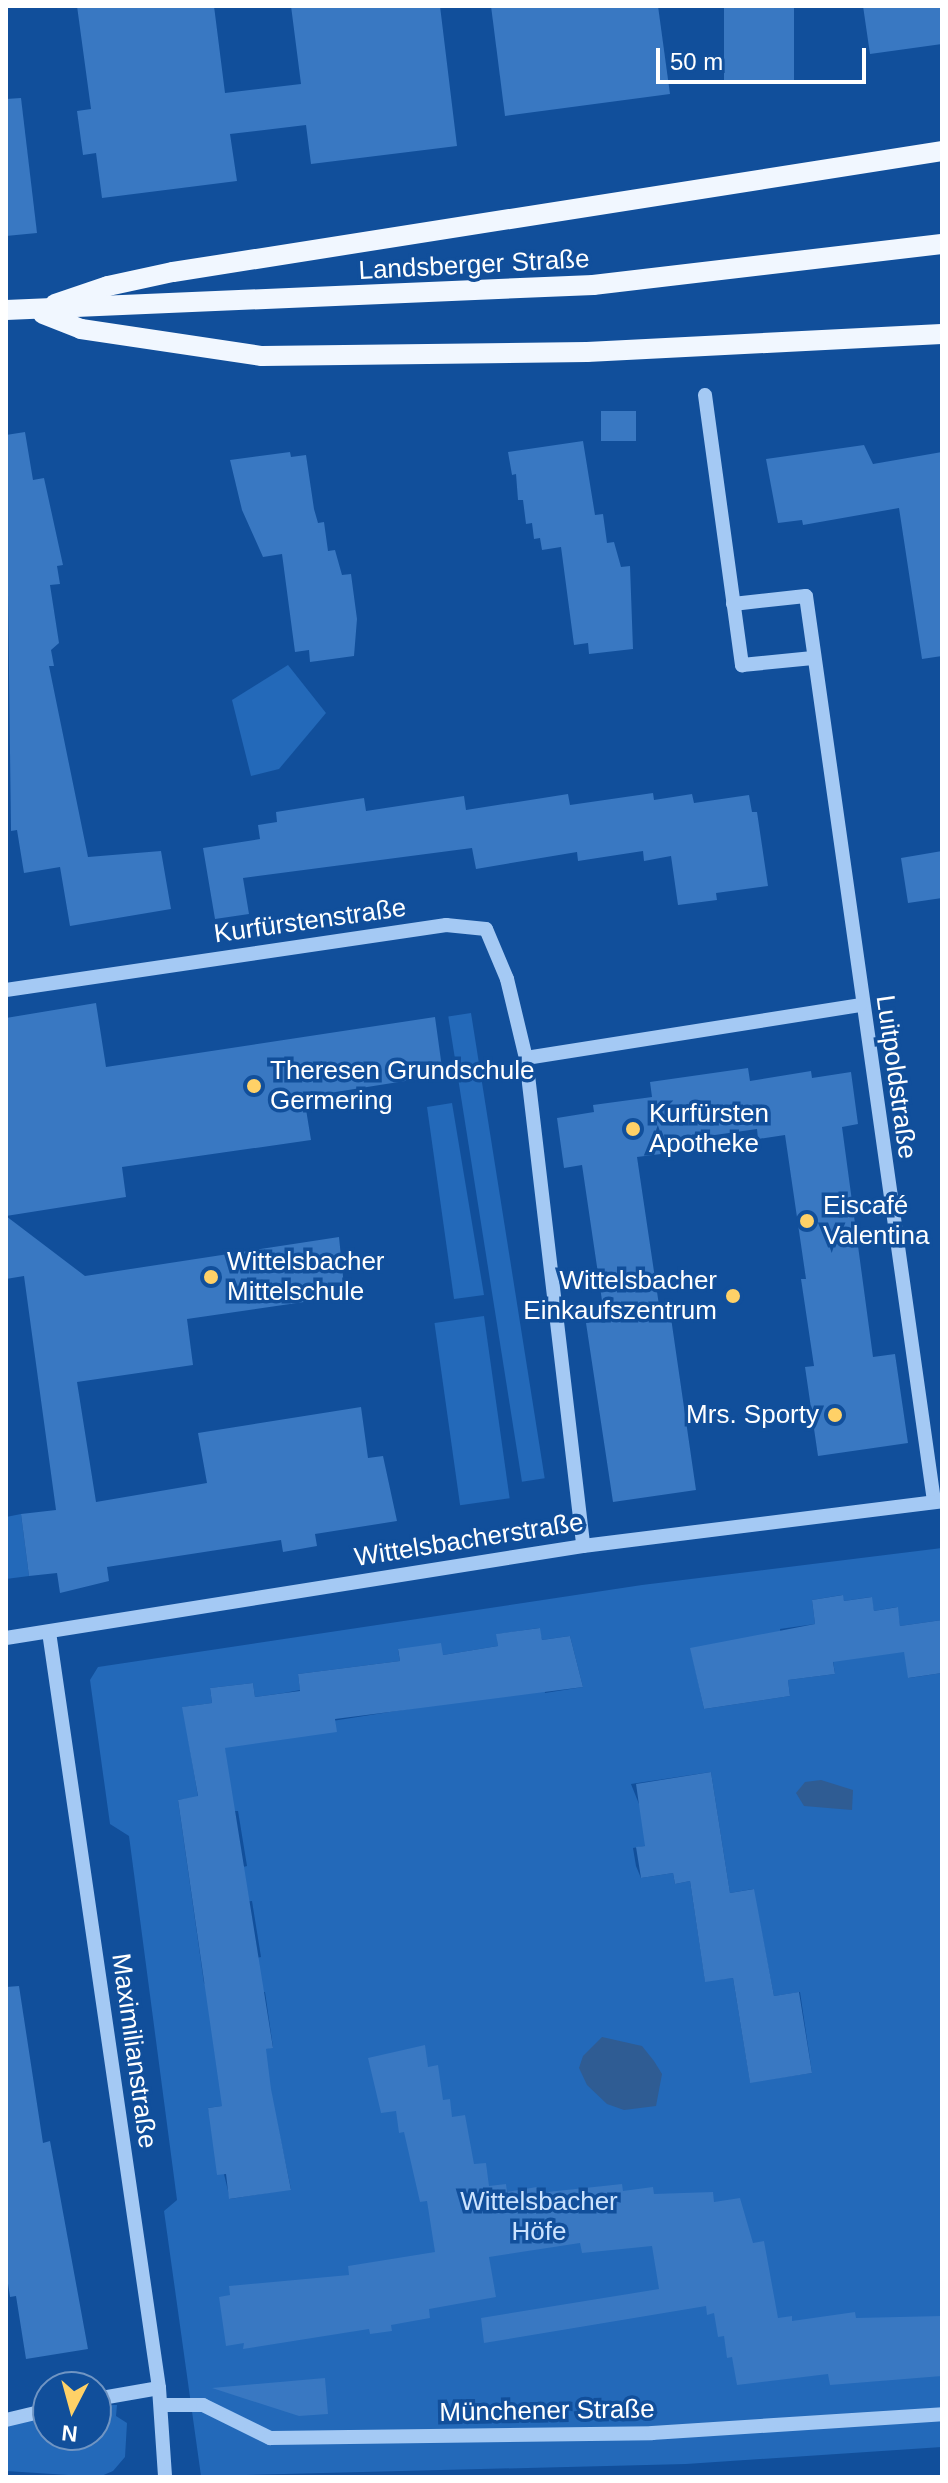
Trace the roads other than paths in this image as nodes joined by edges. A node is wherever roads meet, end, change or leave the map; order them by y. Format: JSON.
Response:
{"nodes":[{"id":1,"x":942,"y":151,"type":"edge"},
{"id":2,"x":942,"y":244,"type":"edge"},
{"id":3,"x":6,"y":310,"type":"edge"},
{"id":4,"x":36,"y":311,"type":"junction"},
{"id":5,"x":942,"y":334,"type":"edge"},
{"id":6,"x":705,"y":395,"type":"dead end"},
{"id":7,"x":733,"y":604,"type":"junction"},
{"id":8,"x":813,"y":658,"type":"junction"},
{"id":9,"x":6,"y":990,"type":"edge"},
{"id":10,"x":860,"y":1005,"type":"junction"},
{"id":11,"x":526,"y":1058,"type":"junction"},
{"id":12,"x":938,"y":1501,"type":"edge"},
{"id":13,"x":583,"y":1546,"type":"junction"},
{"id":14,"x":49,"y":1632,"type":"junction"},
{"id":15,"x":6,"y":1638,"type":"edge"},
{"id":16,"x":159,"y":2388,"type":"junction"},
{"id":17,"x":112,"y":2396,"type":"edge"},
{"id":18,"x":161,"y":2405,"type":"junction"},
{"id":19,"x":32,"y":2414,"type":"edge"},
{"id":20,"x":942,"y":2414,"type":"edge"},
{"id":21,"x":6,"y":2420,"type":"edge"},
{"id":22,"x":165,"y":2477,"type":"edge"}],
"edges":[{"from":1,"to":4,"type":"main road"},
{"from":2,"to":4,"type":"main road","name":"Landsberger Straße"},
{"from":3,"to":4,"type":"main road","name":"Landsberger Straße"},
{"from":4,"to":5,"type":"main road"},
{"from":6,"to":7,"type":"street"},
{"from":7,"to":8,"type":"street"},
{"from":7,"to":8,"type":"street","name":"Luitpoldstraße"},
{"from":8,"to":10,"type":"street","name":"Luitpoldstraße"},
{"from":9,"to":11,"type":"street","name":"Kurfürstenstraße"},
{"from":10,"to":11,"type":"street"},
{"from":10,"to":12,"type":"street","name":"Luitpoldstraße"},
{"from":11,"to":13,"type":"street","name":"Kurfürstenstraße"},
{"from":12,"to":13,"type":"street","name":"Wittelsbacherstraße"},
{"from":13,"to":14,"type":"street","name":"Wittelsbacherstraße"},
{"from":14,"to":15,"type":"street","name":"Wittelsbacherstraße"},
{"from":14,"to":16,"type":"street","name":"Maximilianstraße"},
{"from":16,"to":17,"type":"street"},
{"from":16,"to":18,"type":"street","name":"Maximilianstraße"},
{"from":18,"to":20,"type":"street","name":"Münchener Straße"},
{"from":18,"to":22,"type":"street","name":"Maximilianstraße"},
{"from":19,"to":21,"type":"street"}]}
